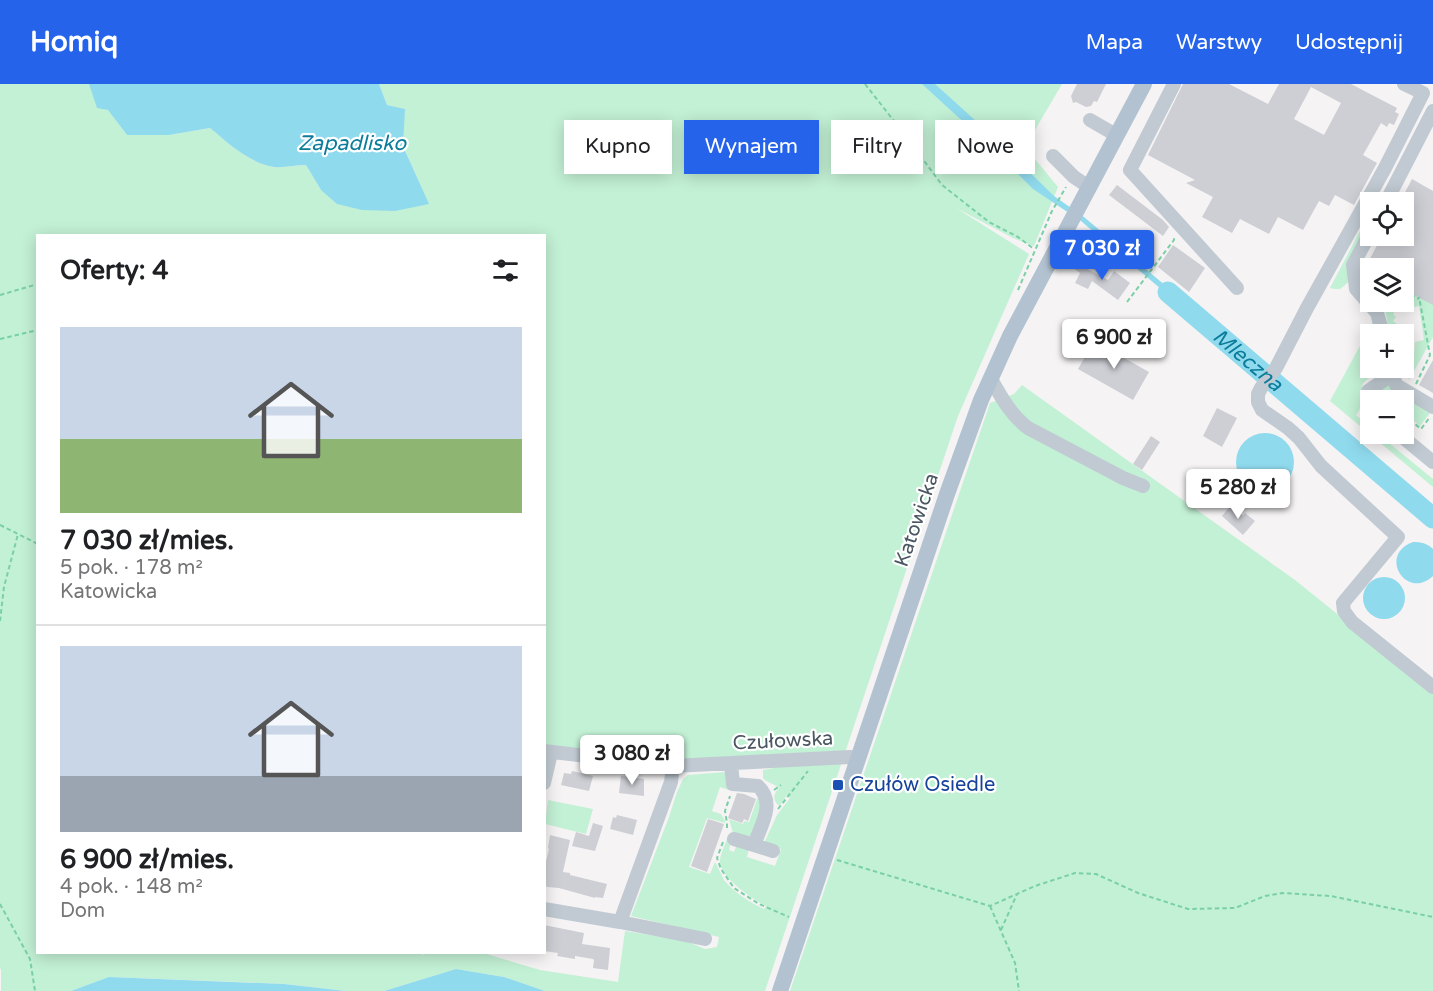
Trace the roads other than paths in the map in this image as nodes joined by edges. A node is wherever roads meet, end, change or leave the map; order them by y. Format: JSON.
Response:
{"nodes":[{"id":1,"x":1144,"y":84,"type":"edge"},
{"id":2,"x":1174,"y":84,"type":"edge"},
{"id":3,"x":1404,"y":84,"type":"edge"},
{"id":4,"x":1433,"y":111,"type":"edge"},
{"id":5,"x":1089,"y":120,"type":"dead end"},
{"id":6,"x":1116,"y":135,"type":"junction"},
{"id":7,"x":1053,"y":156,"type":"dead end"},
{"id":8,"x":1391,"y":192,"type":"edge"},
{"id":9,"x":1085,"y":194,"type":"junction"},
{"id":10,"x":1363,"y":246,"type":"edge"},
{"id":11,"x":1237,"y":288,"type":"dead end"},
{"id":12,"x":1380,"y":324,"type":"edge"},
{"id":13,"x":1384,"y":378,"type":"edge"},
{"id":14,"x":1394,"y":378,"type":"edge"},
{"id":15,"x":991,"y":379,"type":"junction"},
{"id":16,"x":1370,"y":390,"type":"edge"},
{"id":17,"x":1433,"y":407,"type":"edge"},
{"id":18,"x":1411,"y":444,"type":"edge"},
{"id":19,"x":1433,"y":462,"type":"edge"},
{"id":20,"x":1143,"y":486,"type":"dead end"},
{"id":21,"x":1433,"y":687,"type":"edge"},
{"id":22,"x":548,"y":752,"type":"edge"},
{"id":23,"x":859,"y":758,"type":"junction"},
{"id":24,"x":731,"y":763,"type":"junction"},
{"id":25,"x":672,"y":766,"type":"junction"},
{"id":26,"x":546,"y":768,"type":"edge"},
{"id":27,"x":728,"y":837,"type":"road end"},
{"id":28,"x":754,"y":845,"type":"junction"},
{"id":29,"x":773,"y":851,"type":"dead end"},
{"id":30,"x":546,"y":909,"type":"edge"},
{"id":31,"x":620,"y":922,"type":"junction"},
{"id":32,"x":705,"y":939,"type":"dead end"},
{"id":33,"x":780,"y":991,"type":"edge"}],
"edges":[{"from":1,"to":6,"type":"main road","name":"Katowicka"},
{"from":2,"to":11,"type":"street"},
{"from":3,"to":21,"type":"street"},
{"from":4,"to":8,"type":"street"},
{"from":5,"to":6,"type":"street"},
{"from":6,"to":9,"type":"main road","name":"Katowicka"},
{"from":7,"to":9,"type":"street"},
{"from":9,"to":15,"type":"main road","name":"Katowicka"},
{"from":10,"to":12,"type":"street"},
{"from":13,"to":16,"type":"street"},
{"from":14,"to":17,"type":"street"},
{"from":15,"to":20,"type":"street"},
{"from":15,"to":23,"type":"main road","name":"Katowicka"},
{"from":18,"to":19,"type":"street"},
{"from":22,"to":25,"type":"street","name":"Czułowska"},
{"from":22,"to":26,"type":"street","name":"Czułowska"},
{"from":23,"to":24,"type":"street","name":"Czułowska"},
{"from":23,"to":33,"type":"main road","name":"Katowicka"},
{"from":24,"to":25,"type":"street","name":"Czułowska"},
{"from":24,"to":28,"type":"street"},
{"from":25,"to":31,"type":"street"},
{"from":27,"to":28,"type":"street"},
{"from":28,"to":29,"type":"street"},
{"from":30,"to":31,"type":"street"},
{"from":31,"to":32,"type":"street"}]}
